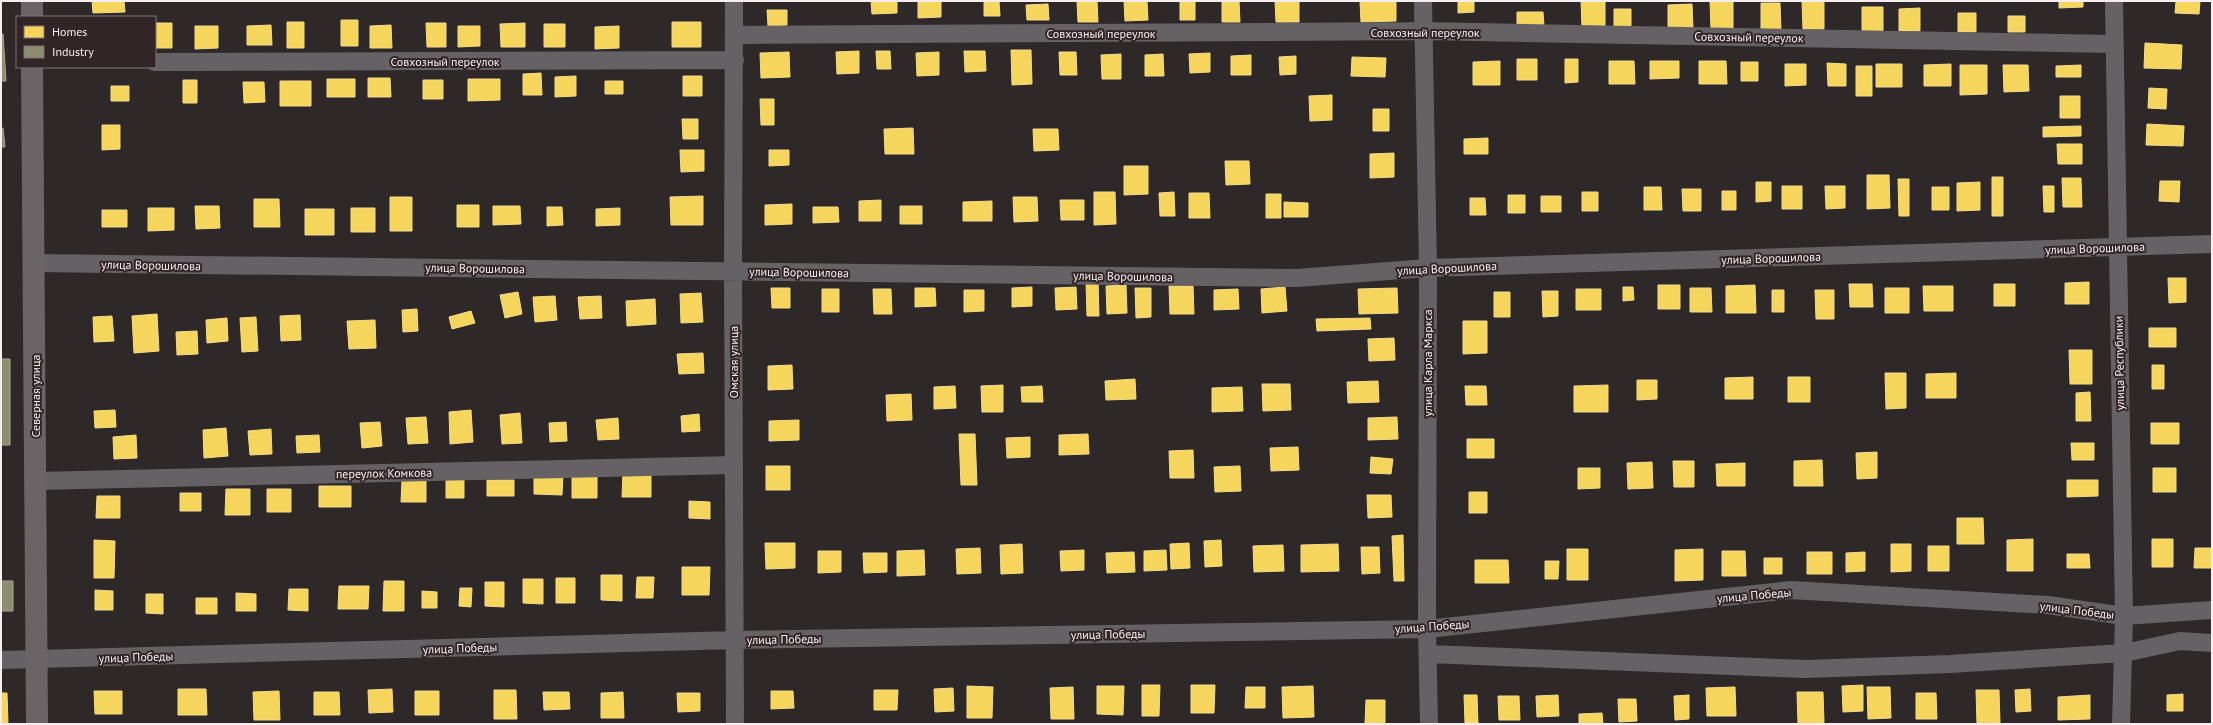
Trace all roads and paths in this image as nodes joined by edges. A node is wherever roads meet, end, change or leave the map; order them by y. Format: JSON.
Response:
{"nodes":[{"id":1,"x":32,"y":1,"type":"edge"},
{"id":2,"x":734,"y":1,"type":"edge"},
{"id":3,"x":1424,"y":1,"type":"edge"},
{"id":4,"x":2114,"y":1,"type":"edge"},
{"id":5,"x":32,"y":16,"type":"edge"},
{"id":6,"x":1424,"y":31,"type":"junction"},
{"id":7,"x":735,"y":35,"type":"junction"},
{"id":8,"x":2114,"y":44,"type":"junction"},
{"id":9,"x":735,"y":60,"type":"junction"},
{"id":10,"x":156,"y":62,"type":"edge"},
{"id":11,"x":32,"y":68,"type":"edge"},
{"id":12,"x":2212,"y":244,"type":"edge"},
{"id":13,"x":2117,"y":247,"type":"junction"},
{"id":14,"x":34,"y":263,"type":"junction"},
{"id":15,"x":1428,"y":268,"type":"junction"},
{"id":16,"x":732,"y":272,"type":"junction"},
{"id":17,"x":734,"y":465,"type":"junction"},
{"id":18,"x":35,"y":481,"type":"junction"},
{"id":19,"x":2212,"y":610,"type":"edge"},
{"id":20,"x":2124,"y":616,"type":"junction"},
{"id":21,"x":1427,"y":629,"type":"junction"},
{"id":22,"x":735,"y":640,"type":"junction"},
{"id":23,"x":2212,"y":643,"type":"edge"},
{"id":24,"x":2124,"y":653,"type":"junction"},
{"id":25,"x":1429,"y":654,"type":"junction"},
{"id":26,"x":1,"y":660,"type":"edge"},
{"id":27,"x":37,"y":660,"type":"junction"},
{"id":28,"x":37,"y":724,"type":"edge"},
{"id":29,"x":735,"y":724,"type":"edge"},
{"id":30,"x":1429,"y":724,"type":"edge"},
{"id":31,"x":2121,"y":724,"type":"edge"}],
"edges":[{"from":1,"to":5,"type":"street"},
{"from":2,"to":7,"type":"street","name":"Омская улица"},
{"from":3,"to":6,"type":"street","name":"улица Карла Маркса"},
{"from":4,"to":8,"type":"street","name":"улица Республики"},
{"from":6,"to":7,"type":"street","name":"Совхозный переулок"},
{"from":6,"to":8,"type":"street","name":"Совхозный переулок"},
{"from":6,"to":15,"type":"street","name":"улица Карла Маркса"},
{"from":7,"to":9,"type":"street","name":"Омская улица"},
{"from":8,"to":13,"type":"street","name":"улица Республики"},
{"from":9,"to":10,"type":"street","name":"Совхозный переулок"},
{"from":9,"to":16,"type":"street","name":"Омская улица"},
{"from":11,"to":14,"type":"street","name":"Северная улица"},
{"from":12,"to":13,"type":"street","name":"улица Ворошилова"},
{"from":13,"to":15,"type":"street","name":"улица Ворошилова"},
{"from":13,"to":20,"type":"street","name":"улица Республики"},
{"from":14,"to":16,"type":"street","name":"улица Ворошилова"},
{"from":14,"to":18,"type":"street","name":"Северная улица"},
{"from":15,"to":16,"type":"street","name":"улица Ворошилова"},
{"from":15,"to":21,"type":"street","name":"улица Карла Маркса"},
{"from":16,"to":17,"type":"street","name":"Омская улица"},
{"from":17,"to":18,"type":"street","name":"переулок Комкова"},
{"from":17,"to":22,"type":"street","name":"Омская улица"},
{"from":18,"to":27,"type":"street","name":"Северная улица"},
{"from":19,"to":20,"type":"street","name":"улица Победы"},
{"from":20,"to":21,"type":"street","name":"улица Победы"},
{"from":20,"to":24,"type":"street","name":"улица Республики"},
{"from":21,"to":22,"type":"street","name":"улица Победы"},
{"from":21,"to":25,"type":"street","name":"улица Карла Маркса"},
{"from":22,"to":27,"type":"street","name":"улица Победы"},
{"from":22,"to":29,"type":"street","name":"Омская улица"},
{"from":23,"to":24,"type":"street"},
{"from":24,"to":25,"type":"street"},
{"from":24,"to":31,"type":"street","name":"улица Республики"},
{"from":25,"to":30,"type":"street","name":"улица Карла Маркса"},
{"from":26,"to":27,"type":"street","name":"улица Победы"},
{"from":27,"to":28,"type":"street","name":"Северная улица"}]}
